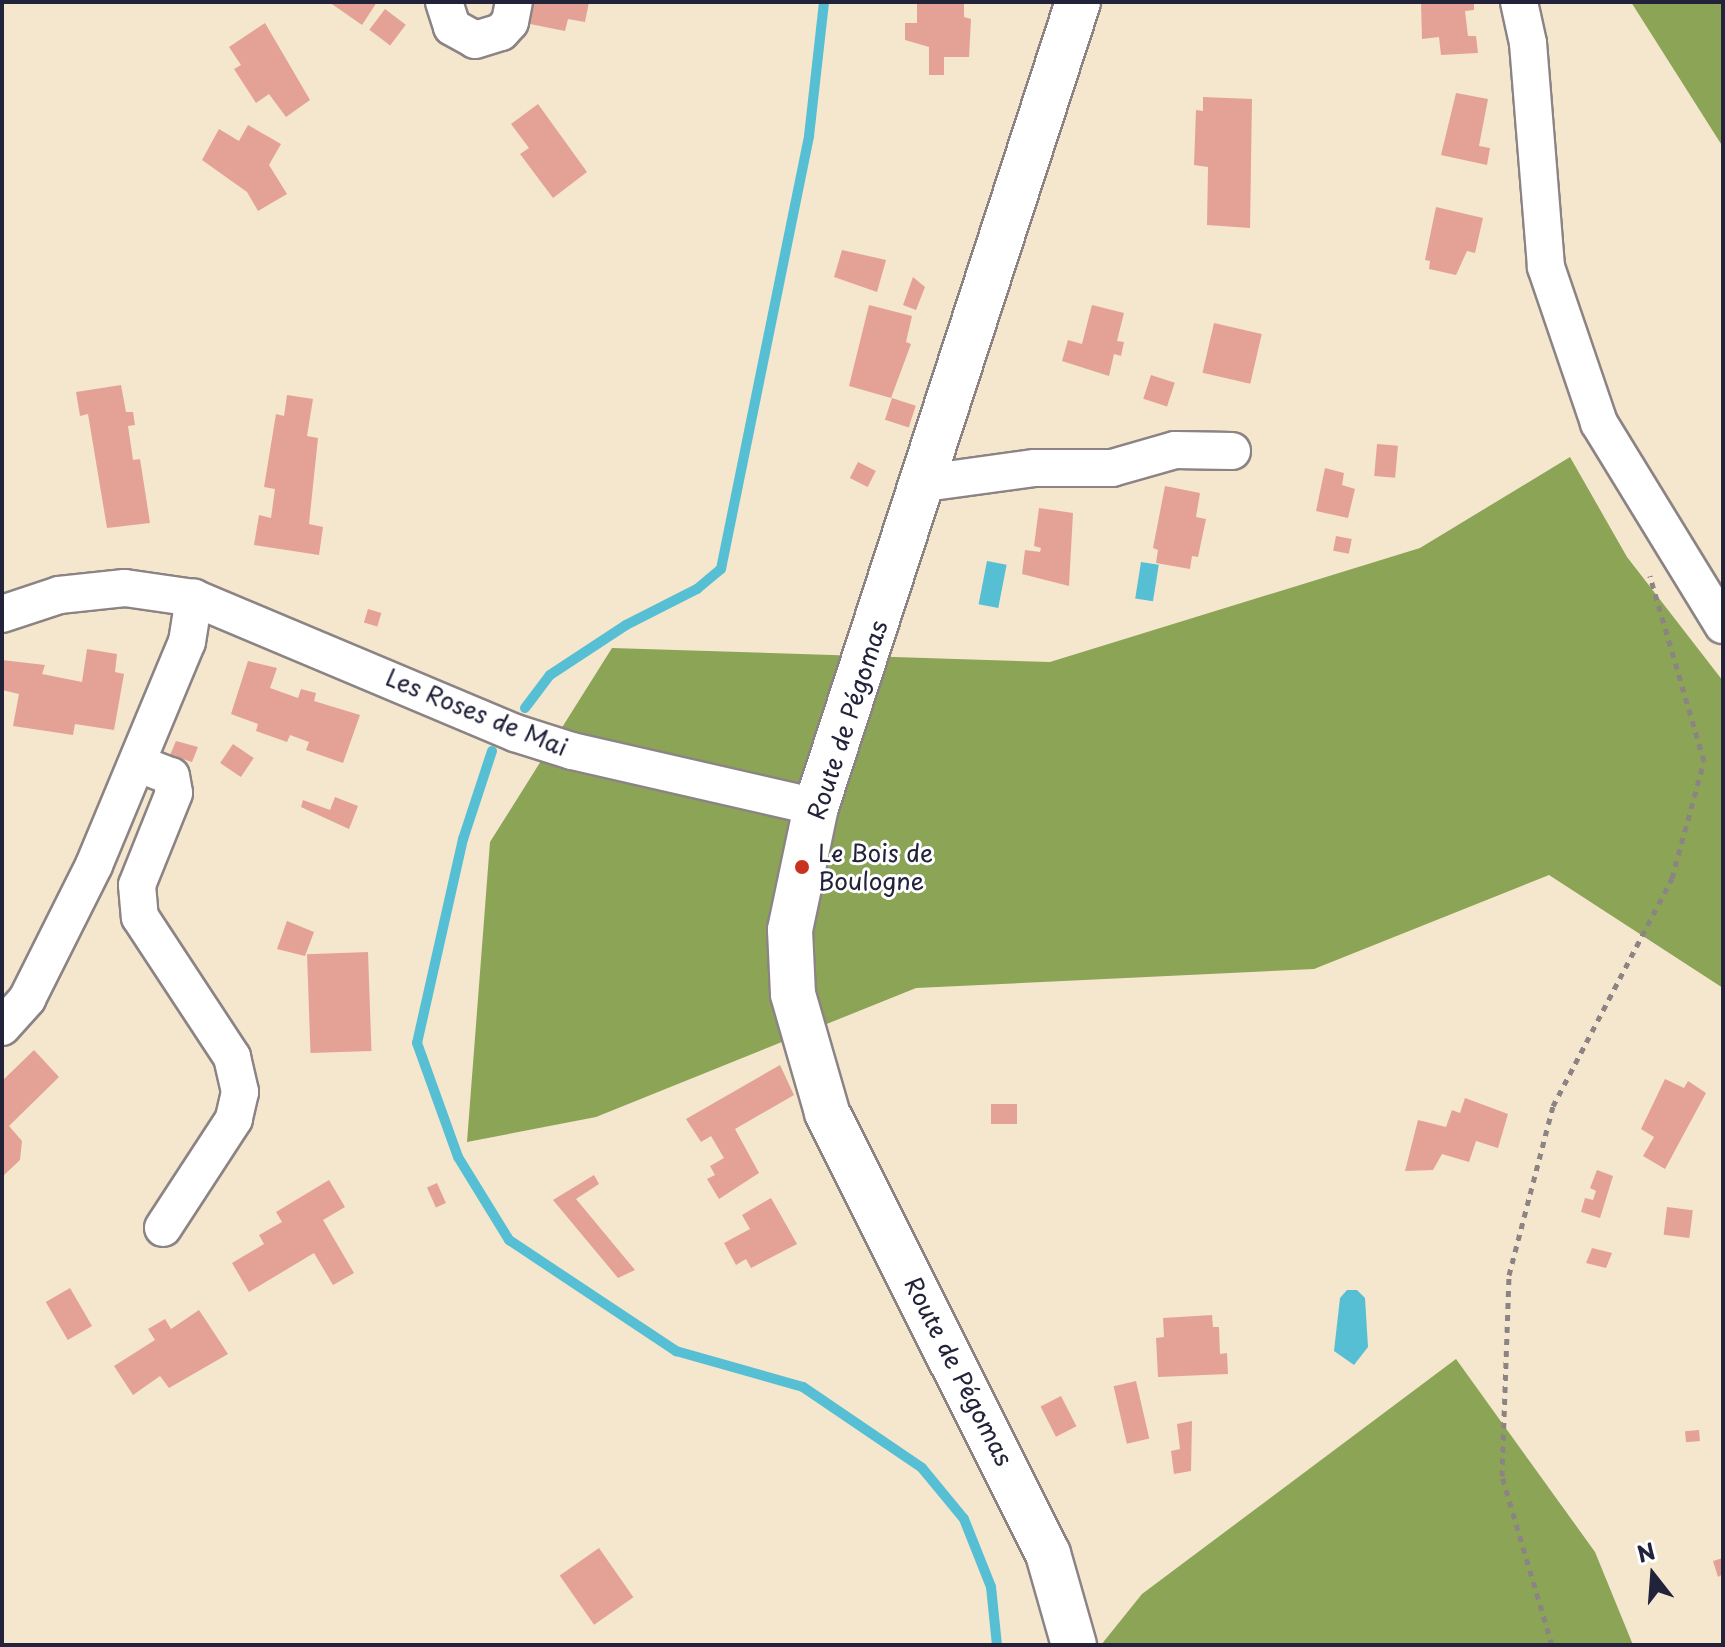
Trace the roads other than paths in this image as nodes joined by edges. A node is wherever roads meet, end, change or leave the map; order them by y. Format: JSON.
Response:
{"nodes":[{"id":1,"x":444,"y":2,"type":"edge"},
{"id":2,"x":514,"y":2,"type":"edge"},
{"id":3,"x":1078,"y":2,"type":"edge"},
{"id":4,"x":1519,"y":2,"type":"edge"},
{"id":5,"x":1232,"y":451,"type":"dead end"},
{"id":6,"x":925,"y":483,"type":"junction"},
{"id":7,"x":194,"y":598,"type":"junction"},
{"id":8,"x":2,"y":614,"type":"edge"},
{"id":9,"x":1723,"y":625,"type":"edge"},
{"id":10,"x":139,"y":764,"type":"junction"},
{"id":11,"x":816,"y":807,"type":"junction"},
{"id":12,"x":2,"y":1027,"type":"edge"},
{"id":13,"x":163,"y":1228,"type":"dead end"},
{"id":14,"x":1074,"y":1645,"type":"edge"}],
"edges":[{"from":1,"to":2,"type":"street"},
{"from":3,"to":6,"type":"main road","name":"Route de Pégomas"},
{"from":4,"to":9,"type":"street"},
{"from":5,"to":6,"type":"street"},
{"from":6,"to":11,"type":"main road","name":"Route de Pégomas"},
{"from":7,"to":8,"type":"street","name":"Les Roses de Mai"},
{"from":7,"to":10,"type":"street"},
{"from":7,"to":11,"type":"street","name":"Les Roses de Mai"},
{"from":10,"to":12,"type":"street"},
{"from":10,"to":13,"type":"street"},
{"from":11,"to":14,"type":"main road","name":"Route de Pégomas"}]}
